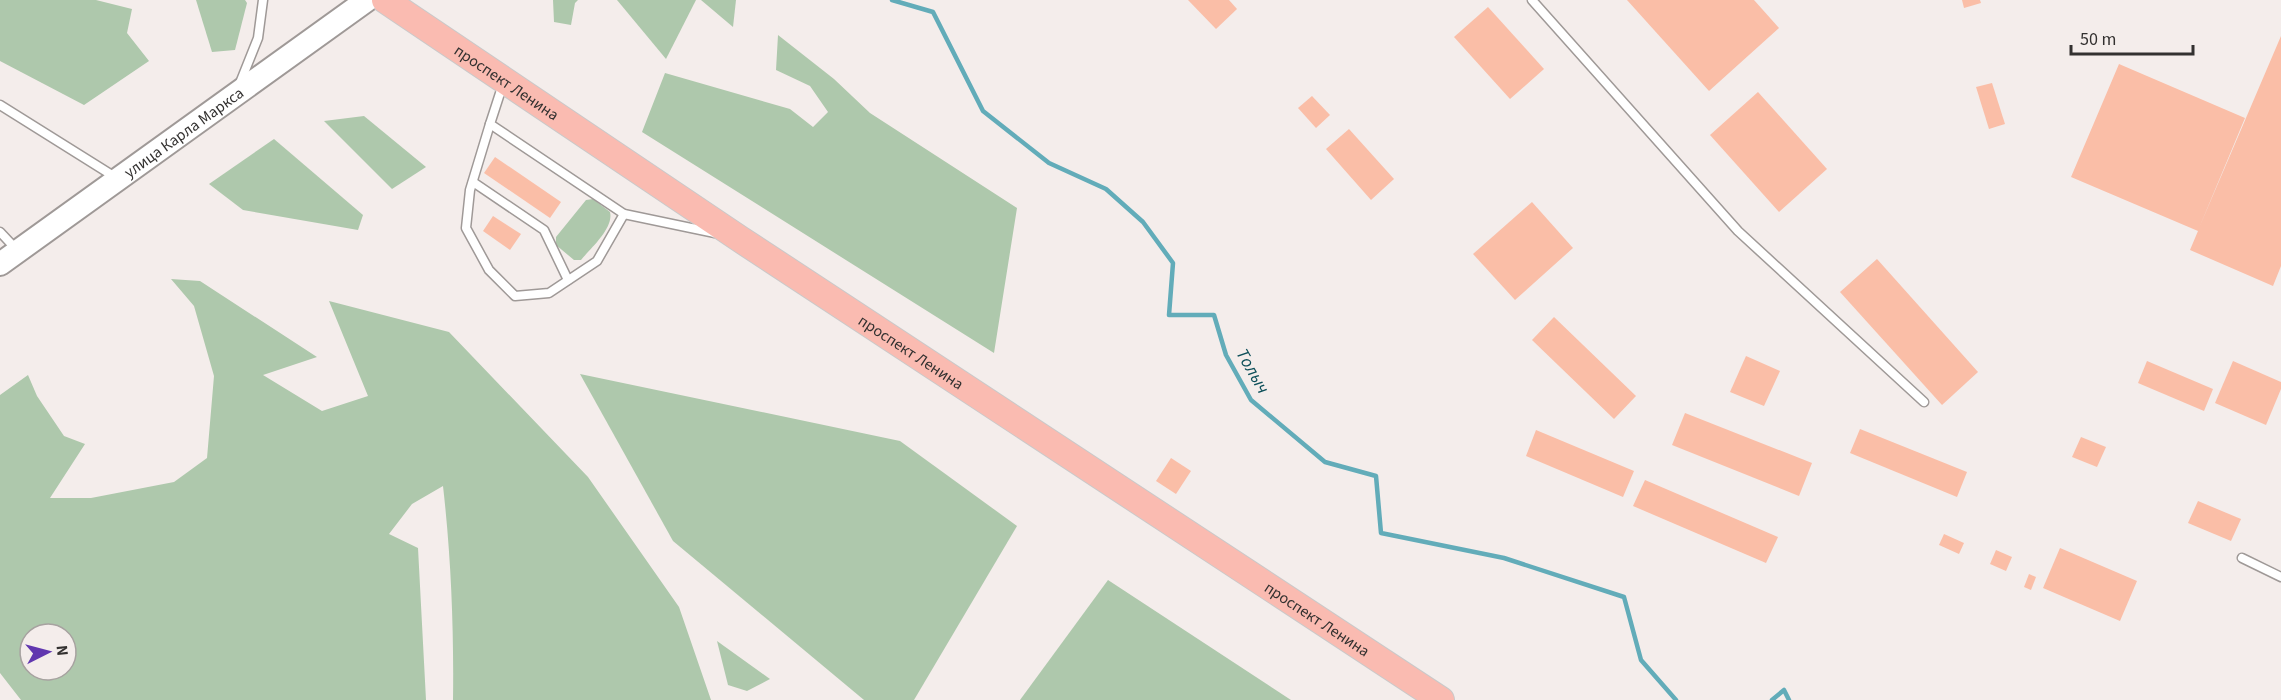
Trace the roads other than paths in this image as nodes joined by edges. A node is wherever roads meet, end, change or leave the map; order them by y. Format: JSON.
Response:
{"nodes":[{"id":1,"x":263,"y":0,"type":"edge"},
{"id":2,"x":367,"y":0,"type":"edge"},
{"id":3,"x":385,"y":0,"type":"edge"},
{"id":4,"x":1532,"y":0,"type":"edge"},
{"id":5,"x":504,"y":81,"type":"junction"},
{"id":6,"x":236,"y":94,"type":"junction"},
{"id":7,"x":0,"y":105,"type":"edge"},
{"id":8,"x":490,"y":124,"type":"junction"},
{"id":9,"x":118,"y":179,"type":"junction"},
{"id":10,"x":473,"y":182,"type":"junction"},
{"id":11,"x":624,"y":214,"type":"junction"},
{"id":12,"x":0,"y":232,"type":"edge"},
{"id":13,"x":740,"y":238,"type":"junction"},
{"id":14,"x":18,"y":251,"type":"junction"},
{"id":15,"x":0,"y":264,"type":"edge"},
{"id":16,"x":568,"y":280,"type":"junction"},
{"id":17,"x":1924,"y":402,"type":"dead end"},
{"id":18,"x":2241,"y":558,"type":"dead end"},
{"id":19,"x":2281,"y":577,"type":"edge"},
{"id":20,"x":1441,"y":700,"type":"edge"}],
"edges":[{"from":1,"to":6,"type":"lane"},
{"from":2,"to":6,"type":"main road","name":"улица Карла Маркса"},
{"from":3,"to":5,"type":"main road","name":"проспект Ленина"},
{"from":4,"to":17,"type":"lane"},
{"from":5,"to":8,"type":"lane"},
{"from":5,"to":13,"type":"main road","name":"проспект Ленина"},
{"from":6,"to":9,"type":"main road","name":"улица Карла Маркса"},
{"from":7,"to":9,"type":"lane"},
{"from":8,"to":10,"type":"lane"},
{"from":8,"to":11,"type":"lane"},
{"from":9,"to":14,"type":"main road","name":"улица Карла Маркса"},
{"from":10,"to":16,"type":"lane"},
{"from":10,"to":16,"type":"lane"},
{"from":11,"to":13,"type":"lane"},
{"from":11,"to":16,"type":"lane"},
{"from":12,"to":14,"type":"lane"},
{"from":13,"to":20,"type":"main road","name":"проспект Ленина"},
{"from":14,"to":15,"type":"main road","name":"улица Карла Маркса"},
{"from":18,"to":19,"type":"lane"}]}
